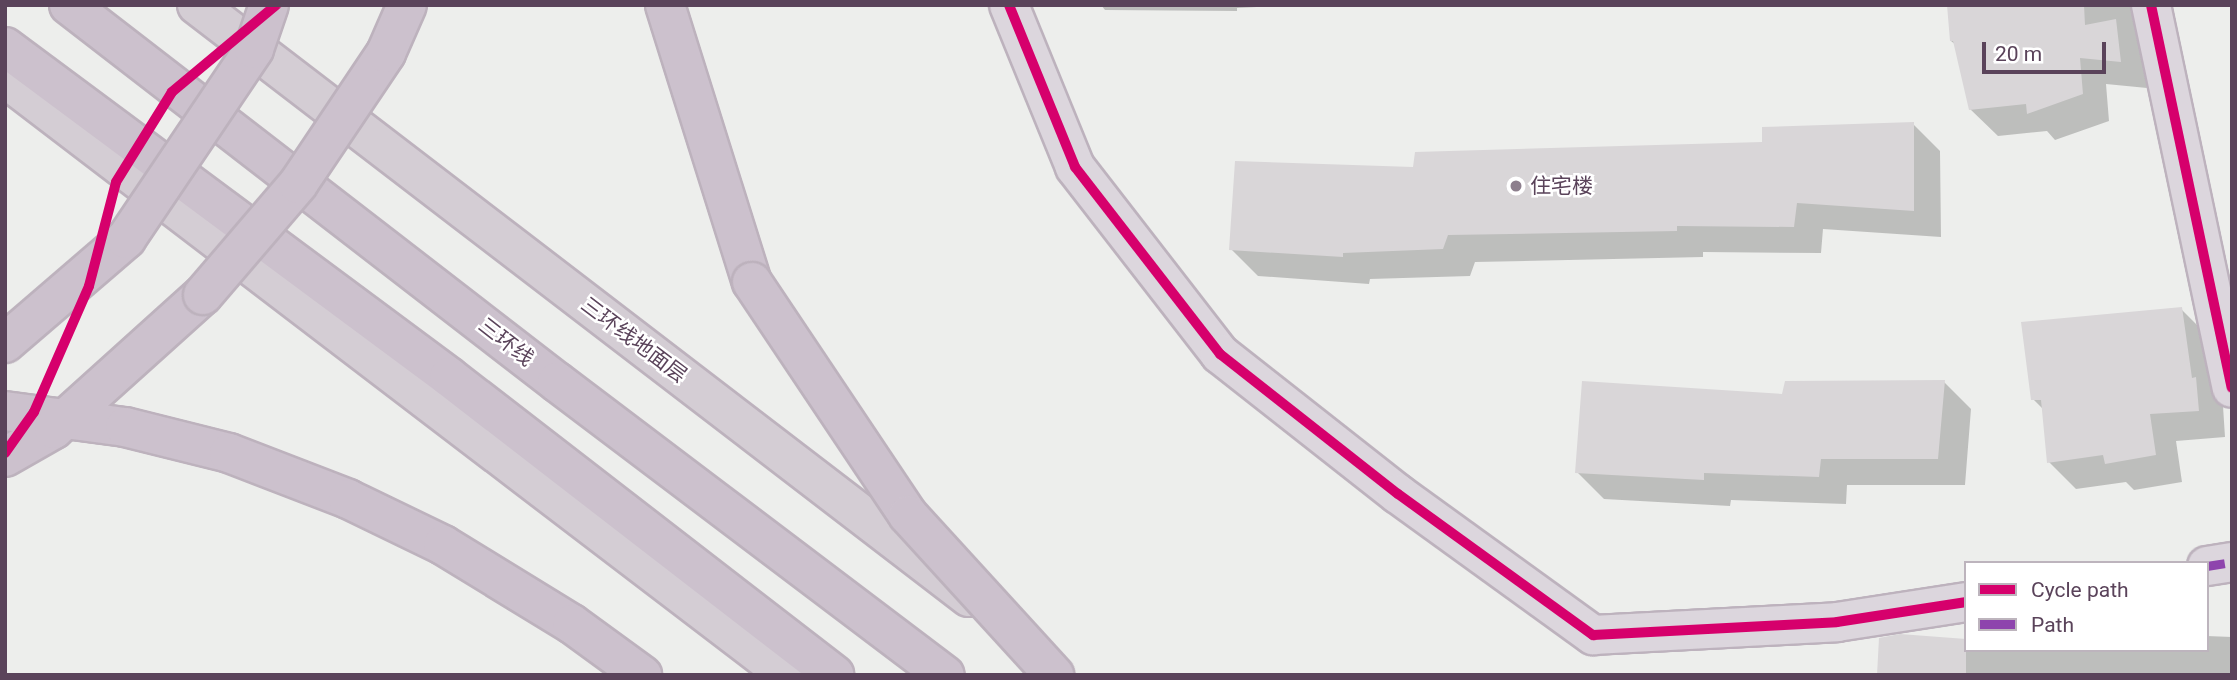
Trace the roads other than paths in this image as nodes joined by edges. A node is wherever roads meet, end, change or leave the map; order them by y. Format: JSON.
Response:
{"nodes":[{"id":1,"x":69,"y":5,"type":"edge"},
{"id":2,"x":197,"y":5,"type":"edge"},
{"id":3,"x":269,"y":5,"type":"edge"},
{"id":4,"x":407,"y":5,"type":"edge"},
{"id":5,"x":665,"y":5,"type":"edge"},
{"id":6,"x":1009,"y":5,"type":"edge"},
{"id":7,"x":2151,"y":5,"type":"edge"},
{"id":8,"x":5,"y":47,"type":"edge"},
{"id":9,"x":254,"y":50,"type":"junction"},
{"id":10,"x":5,"y":78,"type":"edge"},
{"id":11,"x":5,"y":343,"type":"edge"},
{"id":12,"x":2232,"y":388,"type":"edge"},
{"id":13,"x":5,"y":411,"type":"edge"},
{"id":14,"x":5,"y":457,"type":"edge"},
{"id":15,"x":2232,"y":562,"type":"edge"},
{"id":16,"x":2209,"y":566,"type":"edge"},
{"id":17,"x":1964,"y":602,"type":"edge"},
{"id":18,"x":642,"y":675,"type":"edge"},
{"id":19,"x":787,"y":675,"type":"edge"},
{"id":20,"x":834,"y":675,"type":"edge"},
{"id":21,"x":945,"y":675,"type":"edge"},
{"id":22,"x":1054,"y":675,"type":"edge"},
{"id":23,"x":1071,"y":675,"type":"edge"}],
"edges":[{"from":1,"to":21,"type":"highway","name":"三环线","bridge":true},
{"from":2,"to":9,"type":"main road","name":"三环线地面层"},
{"from":3,"to":9,"type":"highway","bridge":true},
{"from":4,"to":14,"type":"highway","bridge":true},
{"from":5,"to":22,"type":"highway","bridge":true},
{"from":6,"to":17,"type":"street"},
{"from":7,"to":12,"type":"street"},
{"from":8,"to":20,"type":"highway","bridge":true},
{"from":9,"to":11,"type":"highway","bridge":true},
{"from":9,"to":23,"type":"main road","name":"三环线地面层"},
{"from":10,"to":19,"type":"main road"},
{"from":13,"to":18,"type":"highway"},
{"from":15,"to":16,"type":"street"}]}
